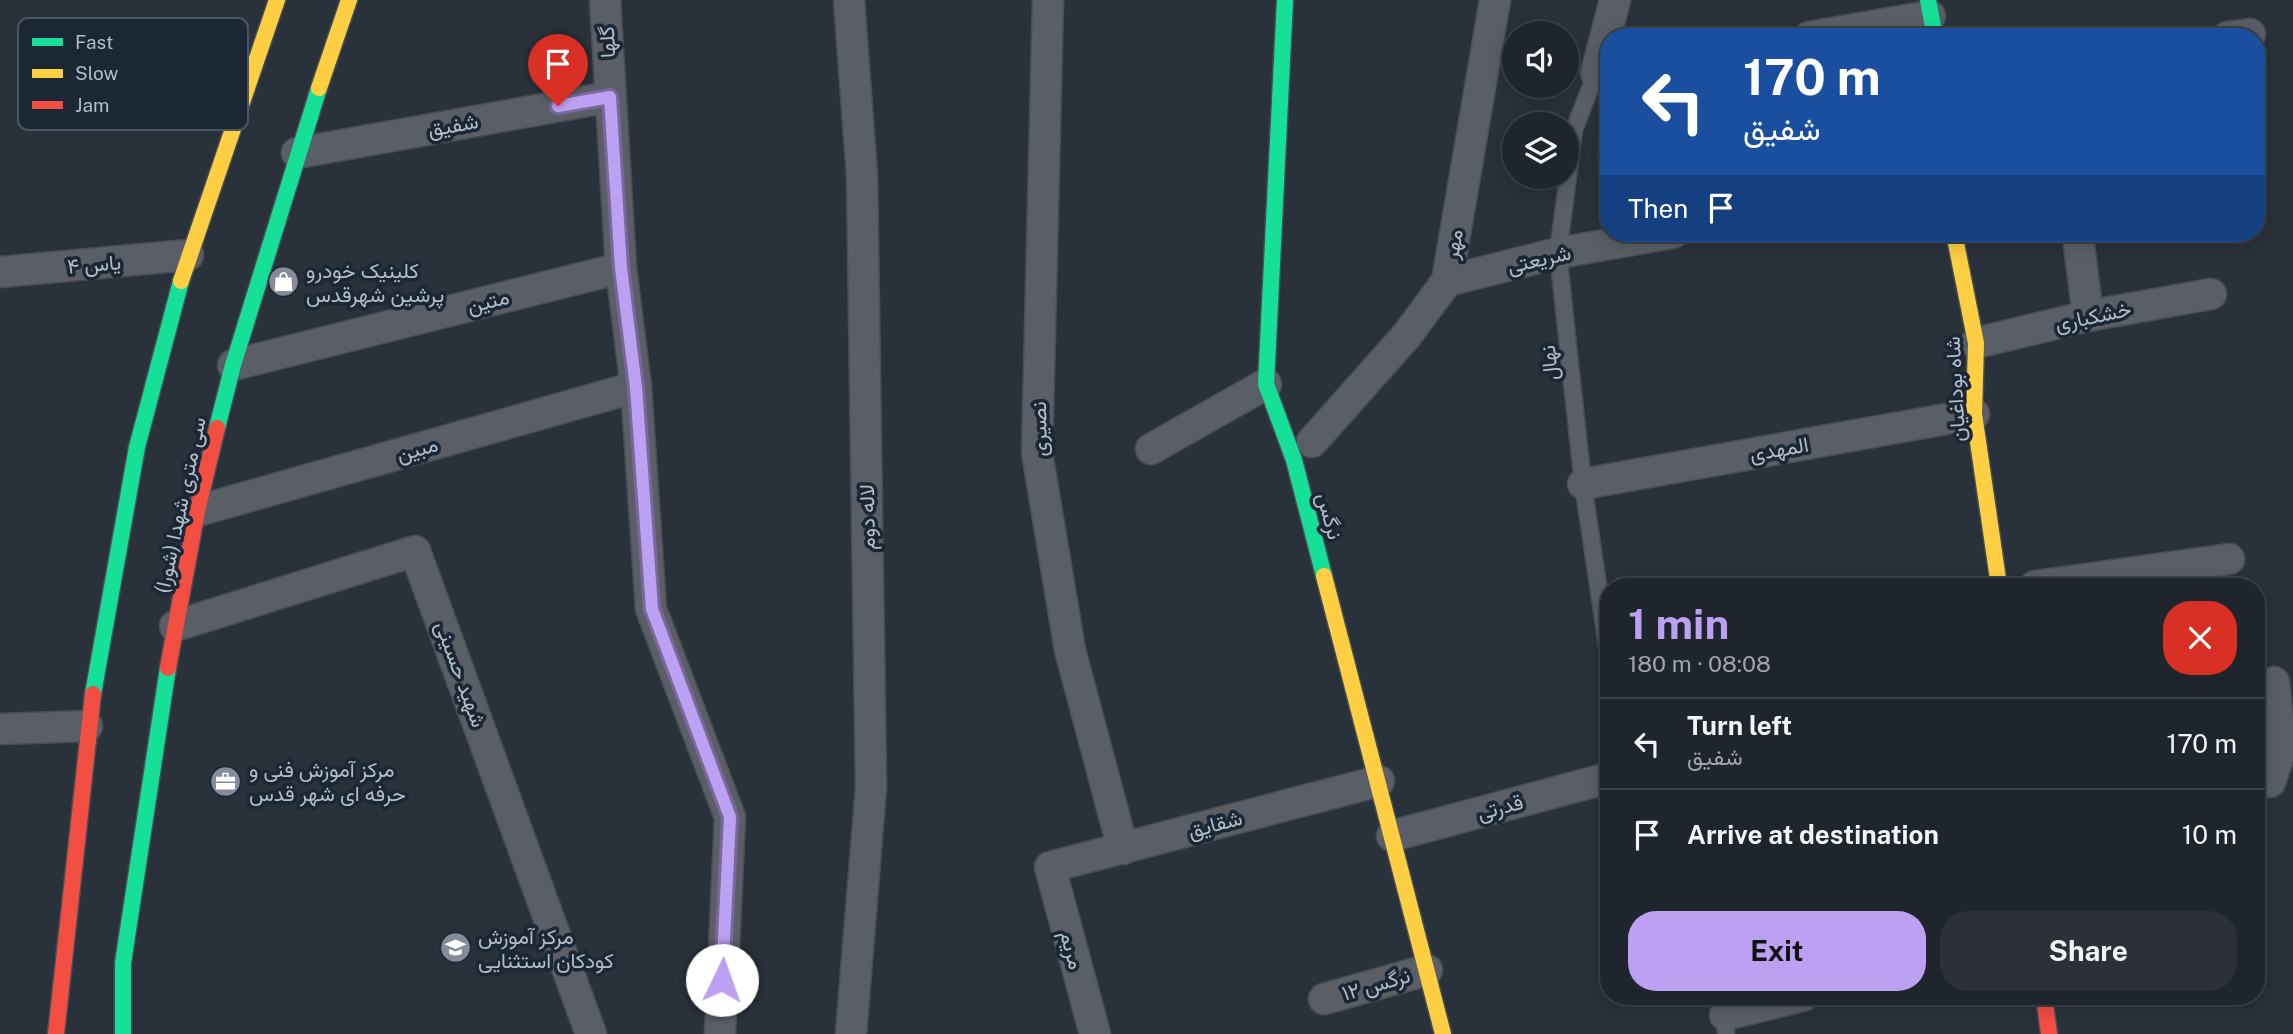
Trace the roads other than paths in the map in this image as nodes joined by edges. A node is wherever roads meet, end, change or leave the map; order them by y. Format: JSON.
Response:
{"nodes":[{"id":1,"x":277,"y":0,"type":"edge"},
{"id":2,"x":349,"y":0,"type":"edge"},
{"id":3,"x":606,"y":0,"type":"edge"},
{"id":4,"x":849,"y":0,"type":"edge"},
{"id":5,"x":1048,"y":0,"type":"edge"},
{"id":6,"x":1285,"y":0,"type":"edge"},
{"id":7,"x":1496,"y":0,"type":"edge"},
{"id":8,"x":1615,"y":0,"type":"edge"},
{"id":9,"x":1931,"y":18,"type":"edge"},
{"id":10,"x":1610,"y":28,"type":"edge"},
{"id":11,"x":1867,"y":28,"type":"edge"},
{"id":12,"x":1600,"y":76,"type":"edge"},
{"id":13,"x":248,"y":83,"type":"edge"},
{"id":14,"x":610,"y":97,"type":"junction"},
{"id":15,"x":232,"y":130,"type":"edge"},
{"id":16,"x":296,"y":153,"type":"junction"},
{"id":17,"x":1621,"y":242,"type":"edge"},
{"id":18,"x":1956,"y":242,"type":"edge"},
{"id":19,"x":2079,"y":245,"type":"dead end"},
{"id":20,"x":1558,"y":253,"type":"junction"},
{"id":21,"x":188,"y":256,"type":"junction"},
{"id":22,"x":621,"y":268,"type":"junction"},
{"id":23,"x":0,"y":271,"type":"edge"},
{"id":24,"x":1447,"y":281,"type":"junction"},
{"id":25,"x":2211,"y":294,"type":"dead end"},
{"id":26,"x":2088,"y":316,"type":"junction"},
{"id":27,"x":1976,"y":343,"type":"junction"},
{"id":28,"x":233,"y":365,"type":"junction"},
{"id":29,"x":1266,"y":384,"type":"junction"},
{"id":30,"x":636,"y":387,"type":"junction"},
{"id":31,"x":1974,"y":414,"type":"junction"},
{"id":32,"x":1312,"y":442,"type":"dead end"},
{"id":33,"x":1151,"y":449,"type":"dead end"},
{"id":34,"x":1583,"y":484,"type":"junction"},
{"id":35,"x":197,"y":511,"type":"junction"},
{"id":36,"x":2213,"y":569,"type":"edge"},
{"id":37,"x":2163,"y":577,"type":"edge"},
{"id":38,"x":1998,"y":578,"type":"edge"},
{"id":39,"x":1600,"y":598,"type":"edge"},
{"id":40,"x":175,"y":626,"type":"junction"},
{"id":41,"x":2274,"y":682,"type":"dead end"},
{"id":42,"x":87,"y":726,"type":"junction"},
{"id":43,"x":0,"y":729,"type":"edge"},
{"id":44,"x":1600,"y":780,"type":"edge"},
{"id":45,"x":1379,"y":781,"type":"junction"},
{"id":46,"x":2269,"y":784,"type":"edge"},
{"id":47,"x":1392,"y":836,"type":"junction"},
{"id":48,"x":1123,"y":849,"type":"junction"},
{"id":49,"x":1050,"y":867,"type":"joint"},
{"id":50,"x":1427,"y":970,"type":"junction"},
{"id":51,"x":1324,"y":999,"type":"dead end"},
{"id":52,"x":1765,"y":1005,"type":"edge"},
{"id":53,"x":2044,"y":1005,"type":"edge"},
{"id":54,"x":1722,"y":1015,"type":"edge"},
{"id":55,"x":57,"y":1034,"type":"edge"},
{"id":56,"x":123,"y":1034,"type":"edge"},
{"id":57,"x":591,"y":1034,"type":"edge"},
{"id":58,"x":720,"y":1034,"type":"edge"},
{"id":59,"x":851,"y":1034,"type":"edge"},
{"id":60,"x":1095,"y":1034,"type":"edge"},
{"id":61,"x":1443,"y":1034,"type":"edge"},
{"id":62,"x":2049,"y":1034,"type":"edge"}],
"edges":[{"from":1,"to":13,"type":"main road"},
{"from":2,"to":16,"type":"main road","name":"سی متری شهدا (شورا)"},
{"from":3,"to":14,"type":"street","name":"گلها"},
{"from":4,"to":59,"type":"street","name":"لاله دوم"},
{"from":5,"to":48,"type":"street","name":"نصیری"},
{"from":6,"to":29,"type":"main road","name":"نرگس"},
{"from":7,"to":24,"type":"street","name":"مهر"},
{"from":8,"to":10,"type":"street"},
{"from":9,"to":11,"type":"street"},
{"from":12,"to":20,"type":"lane","name":"نهال"},
{"from":14,"to":16,"type":"street","name":"شفیق"},
{"from":14,"to":22,"type":"street","name":"گلها"},
{"from":15,"to":21,"type":"main road"},
{"from":16,"to":28,"type":"main road","name":"سی متری شهدا (شورا)"},
{"from":17,"to":20,"type":"street","name":"شریعتی"},
{"from":18,"to":27,"type":"main road","name":"شاه بوداغیان"},
{"from":19,"to":26,"type":"street"},
{"from":20,"to":24,"type":"street","name":"شریعتی"},
{"from":20,"to":34,"type":"lane","name":"نهال"},
{"from":21,"to":23,"type":"street","name":"یاس ۴"},
{"from":21,"to":42,"type":"main road"},
{"from":22,"to":28,"type":"street","name":"متین"},
{"from":22,"to":30,"type":"street","name":"گلها"},
{"from":24,"to":32,"type":"street","name":"مهر"},
{"from":25,"to":26,"type":"street","name":"خشکباری"},
{"from":26,"to":27,"type":"street","name":"خشکباری"},
{"from":27,"to":31,"type":"main road","name":"شاه بوداغیان"},
{"from":28,"to":35,"type":"main road","name":"سی متری شهدا (شورا)"},
{"from":29,"to":33,"type":"street"},
{"from":29,"to":45,"type":"main road","name":"نرگس"},
{"from":30,"to":35,"type":"street","name":"مبین"},
{"from":30,"to":58,"type":"street","name":"گلها"},
{"from":31,"to":34,"type":"street","name":"المهدی"},
{"from":31,"to":38,"type":"main road","name":"شاه بوداغیان"},
{"from":34,"to":39,"type":"lane","name":"نهال"},
{"from":35,"to":40,"type":"main road","name":"سی متری شهدا (شورا)"},
{"from":36,"to":37,"type":"street"},
{"from":40,"to":56,"type":"main road","name":"سی متری شهدا (شورا)"},
{"from":40,"to":57,"type":"street","name":"شهید حسینی"},
{"from":41,"to":46,"type":"street"},
{"from":42,"to":43,"type":"street"},
{"from":42,"to":55,"type":"main road"},
{"from":44,"to":47,"type":"street","name":"قدرتی"},
{"from":45,"to":47,"type":"main road","name":"نرگس"},
{"from":45,"to":48,"type":"street","name":"شقایق"},
{"from":47,"to":50,"type":"main road","name":"نرگس"},
{"from":48,"to":49,"type":"street","name":"شقایق"},
{"from":49,"to":60,"type":"street","name":"مریم"},
{"from":50,"to":51,"type":"street","name":"نرگس ۱۲"},
{"from":50,"to":61,"type":"main road","name":"نرگس"},
{"from":52,"to":54,"type":"street"},
{"from":53,"to":62,"type":"main road"}]}
